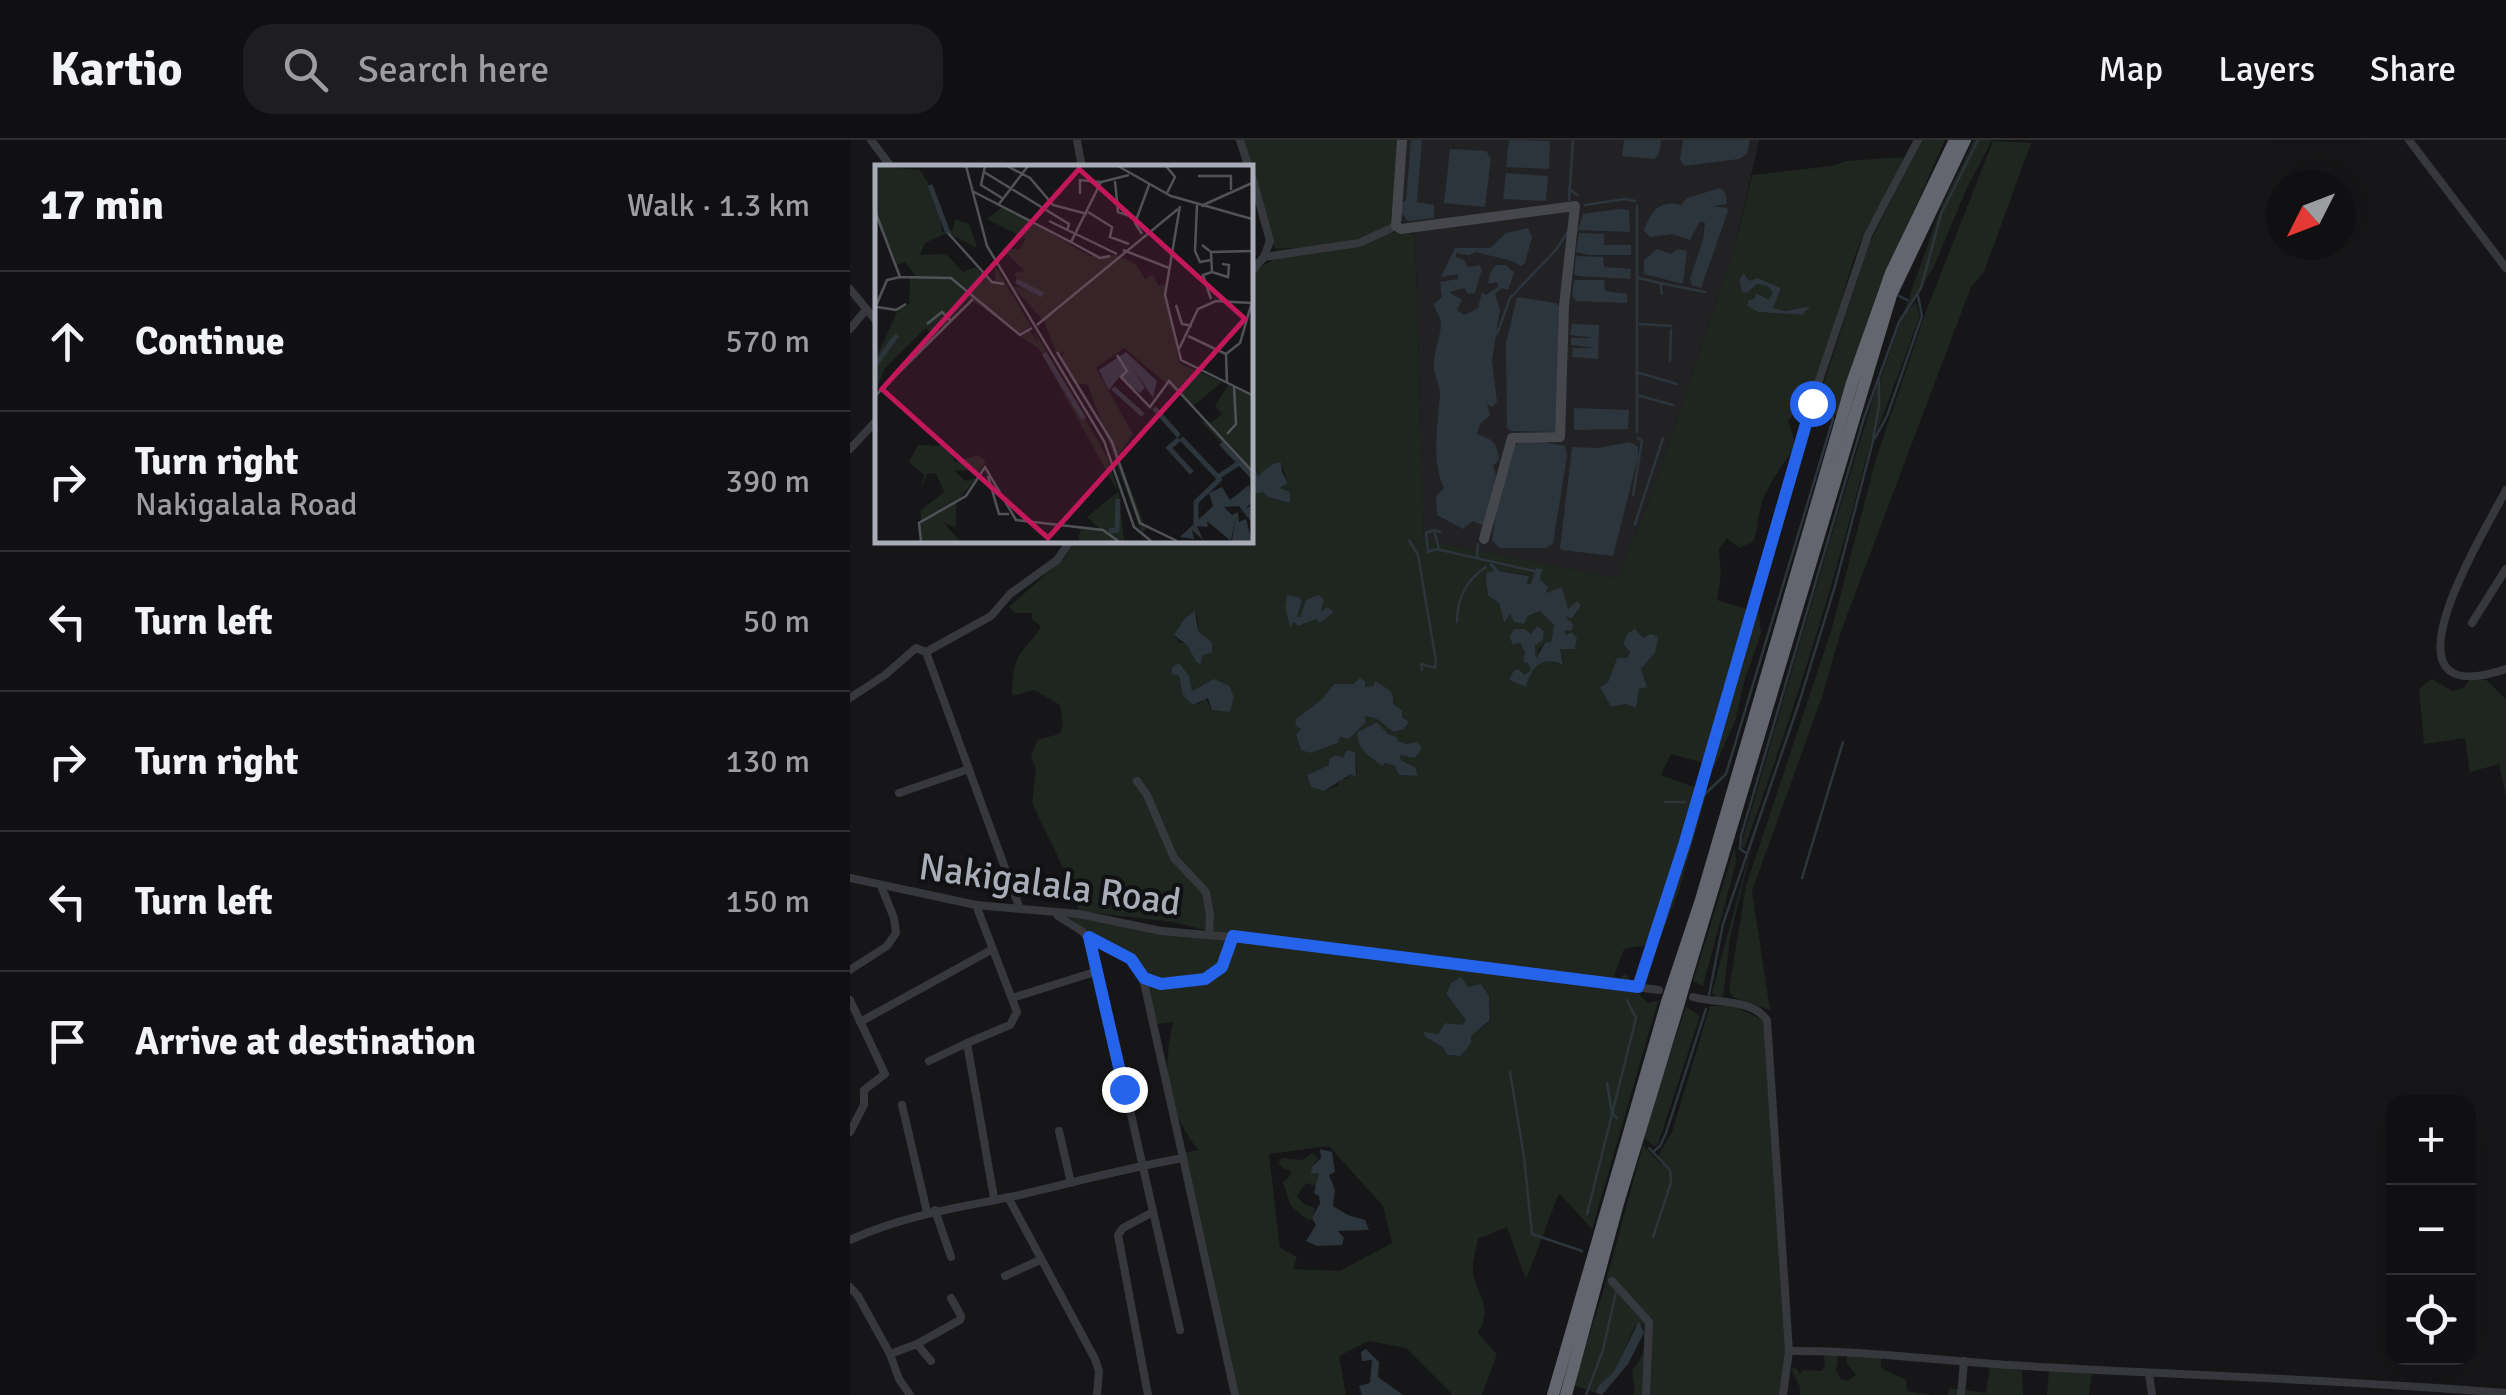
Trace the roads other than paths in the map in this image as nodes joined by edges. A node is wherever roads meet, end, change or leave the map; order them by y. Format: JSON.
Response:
{"nodes":[{"id":1,"x":871,"y":140,"type":"edge"},
{"id":2,"x":1077,"y":140,"type":"edge"},
{"id":3,"x":1240,"y":140,"type":"edge"},
{"id":4,"x":1402,"y":140,"type":"edge"},
{"id":5,"x":1918,"y":140,"type":"edge"},
{"id":6,"x":1954,"y":140,"type":"edge"},
{"id":7,"x":1965,"y":140,"type":"edge"},
{"id":8,"x":2409,"y":140,"type":"edge"},
{"id":9,"x":890,"y":165,"type":"edge"},
{"id":10,"x":1081,"y":165,"type":"edge"},
{"id":11,"x":1249,"y":165,"type":"edge"},
{"id":12,"x":1252,"y":175,"type":"edge"},
{"id":13,"x":1396,"y":226,"type":"junction"},
{"id":14,"x":1264,"y":257,"type":"junction"},
{"id":15,"x":2506,"y":268,"type":"edge"},
{"id":16,"x":1252,"y":270,"type":"edge"},
{"id":17,"x":850,"y":289,"type":"edge"},
{"id":18,"x":866,"y":311,"type":"junction"},
{"id":19,"x":875,"y":321,"type":"edge"},
{"id":20,"x":850,"y":329,"type":"edge"},
{"id":21,"x":875,"y":422,"type":"edge"},
{"id":22,"x":850,"y":449,"type":"edge"},
{"id":23,"x":2506,"y":490,"type":"edge"},
{"id":24,"x":1484,"y":540,"type":"dead end"},
{"id":25,"x":1070,"y":542,"type":"edge"},
{"id":26,"x":2506,"y":569,"type":"edge"},
{"id":27,"x":2472,"y":622,"type":"dead end"},
{"id":28,"x":926,"y":652,"type":"junction"},
{"id":29,"x":2506,"y":669,"type":"edge"},
{"id":30,"x":850,"y":698,"type":"edge"},
{"id":31,"x":968,"y":769,"type":"junction"},
{"id":32,"x":1137,"y":781,"type":"dead end"},
{"id":33,"x":899,"y":794,"type":"dead end"},
{"id":34,"x":850,"y":878,"type":"edge"},
{"id":35,"x":881,"y":886,"type":"junction"},
{"id":36,"x":976,"y":906,"type":"junction"},
{"id":37,"x":1020,"y":910,"type":"junction"},
{"id":38,"x":1055,"y":914,"type":"junction"},
{"id":39,"x":1209,"y":934,"type":"junction"},
{"id":40,"x":1233,"y":936,"type":"junction"},
{"id":41,"x":1089,"y":937,"type":"junction"},
{"id":42,"x":992,"y":950,"type":"junction"},
{"id":43,"x":850,"y":970,"type":"edge"},
{"id":44,"x":1098,"y":971,"type":"junction"},
{"id":45,"x":1144,"y":978,"type":"junction"},
{"id":46,"x":1638,"y":987,"type":"junction"},
{"id":47,"x":1684,"y":988,"type":"junction"},
{"id":48,"x":1659,"y":990,"type":"dead end"},
{"id":49,"x":1012,"y":998,"type":"junction"},
{"id":50,"x":850,"y":1000,"type":"edge"},
{"id":51,"x":1673,"y":1004,"type":"junction"},
{"id":52,"x":860,"y":1022,"type":"junction"},
{"id":53,"x":968,"y":1044,"type":"junction"},
{"id":54,"x":929,"y":1061,"type":"dead end"},
{"id":55,"x":902,"y":1104,"type":"dead end"},
{"id":56,"x":1059,"y":1131,"type":"dead end"},
{"id":57,"x":850,"y":1132,"type":"edge"},
{"id":58,"x":1183,"y":1158,"type":"junction"},
{"id":59,"x":1141,"y":1166,"type":"junction"},
{"id":60,"x":1071,"y":1183,"type":"junction"},
{"id":61,"x":1008,"y":1197,"type":"junction"},
{"id":62,"x":994,"y":1198,"type":"junction"},
{"id":63,"x":931,"y":1211,"type":"junction"},
{"id":64,"x":1153,"y":1212,"type":"junction"},
{"id":65,"x":850,"y":1240,"type":"edge"},
{"id":66,"x":951,"y":1256,"type":"dead end"},
{"id":67,"x":1040,"y":1260,"type":"junction"},
{"id":68,"x":1006,"y":1276,"type":"dead end"},
{"id":69,"x":1612,"y":1281,"type":"dead end"},
{"id":70,"x":850,"y":1288,"type":"edge"},
{"id":71,"x":951,"y":1298,"type":"dead end"},
{"id":72,"x":854,"y":1299,"type":"edge"},
{"id":73,"x":1180,"y":1330,"type":"dead end"},
{"id":74,"x":917,"y":1344,"type":"junction"},
{"id":75,"x":1789,"y":1351,"type":"junction"},
{"id":76,"x":890,"y":1354,"type":"junction"},
{"id":77,"x":932,"y":1360,"type":"dead end"},
{"id":78,"x":1964,"y":1361,"type":"junction"},
{"id":79,"x":2149,"y":1372,"type":"junction"},
{"id":80,"x":2506,"y":1393,"type":"edge"},
{"id":81,"x":910,"y":1395,"type":"edge"},
{"id":82,"x":1097,"y":1395,"type":"edge"},
{"id":83,"x":1148,"y":1395,"type":"edge"},
{"id":84,"x":1234,"y":1395,"type":"edge"},
{"id":85,"x":1554,"y":1395,"type":"edge"},
{"id":86,"x":1566,"y":1395,"type":"edge"},
{"id":87,"x":1646,"y":1395,"type":"edge"},
{"id":88,"x":1782,"y":1395,"type":"edge"},
{"id":89,"x":1962,"y":1395,"type":"edge"},
{"id":90,"x":2152,"y":1395,"type":"edge"}],
"edges":[{"from":1,"to":9,"type":"street"},
{"from":2,"to":10,"type":"street"},
{"from":3,"to":11,"type":"street"},
{"from":4,"to":13,"type":"street"},
{"from":5,"to":46,"type":"street"},
{"from":6,"to":47,"type":"highway"},
{"from":7,"to":47,"type":"highway"},
{"from":8,"to":15,"type":"street"},
{"from":12,"to":14,"type":"street"},
{"from":13,"to":14,"type":"street"},
{"from":13,"to":24,"type":"street"},
{"from":14,"to":16,"type":"street"},
{"from":17,"to":18,"type":"street"},
{"from":18,"to":19,"type":"street"},
{"from":18,"to":20,"type":"street"},
{"from":21,"to":22,"type":"street"},
{"from":23,"to":29,"type":"street"},
{"from":25,"to":28,"type":"street"},
{"from":26,"to":27,"type":"street"},
{"from":28,"to":30,"type":"street"},
{"from":28,"to":31,"type":"street"},
{"from":31,"to":33,"type":"street"},
{"from":31,"to":37,"type":"street"},
{"from":32,"to":39,"type":"street"},
{"from":34,"to":35,"type":"street","name":"Nakigalala Road"},
{"from":35,"to":36,"type":"street","name":"Nakigalala Road"},
{"from":35,"to":43,"type":"street"},
{"from":36,"to":37,"type":"street","name":"Nakigalala Road"},
{"from":36,"to":42,"type":"street"},
{"from":37,"to":38,"type":"street","name":"Nakigalala Road"},
{"from":38,"to":39,"type":"street","name":"Nakigalala Road"},
{"from":38,"to":41,"type":"street"},
{"from":39,"to":40,"type":"street","name":"Nakigalala Road"},
{"from":40,"to":45,"type":"street"},
{"from":40,"to":46,"type":"street","name":"Nakigalala Road"},
{"from":41,"to":44,"type":"street"},
{"from":41,"to":45,"type":"street"},
{"from":42,"to":49,"type":"street"},
{"from":42,"to":52,"type":"street"},
{"from":44,"to":49,"type":"street"},
{"from":44,"to":59,"type":"street"},
{"from":45,"to":58,"type":"street"},
{"from":46,"to":48,"type":"street","name":"Nakigalala Road"},
{"from":47,"to":51,"type":"highway","bridge":true},
{"from":47,"to":75,"type":"street"},
{"from":49,"to":53,"type":"street"},
{"from":50,"to":52,"type":"street"},
{"from":51,"to":85,"type":"highway"},
{"from":51,"to":86,"type":"highway"},
{"from":52,"to":57,"type":"street"},
{"from":53,"to":54,"type":"street"},
{"from":53,"to":62,"type":"street"},
{"from":55,"to":63,"type":"street"},
{"from":56,"to":60,"type":"street"},
{"from":58,"to":59,"type":"street"},
{"from":58,"to":84,"type":"street"},
{"from":59,"to":60,"type":"street"},
{"from":59,"to":64,"type":"street"},
{"from":60,"to":61,"type":"street"},
{"from":61,"to":62,"type":"street"},
{"from":61,"to":67,"type":"street"},
{"from":62,"to":63,"type":"street"},
{"from":63,"to":65,"type":"street"},
{"from":63,"to":66,"type":"street"},
{"from":64,"to":73,"type":"street"},
{"from":64,"to":83,"type":"street"},
{"from":67,"to":68,"type":"street"},
{"from":67,"to":82,"type":"street"},
{"from":69,"to":87,"type":"street"},
{"from":70,"to":72,"type":"street"},
{"from":71,"to":74,"type":"street"},
{"from":72,"to":76,"type":"street"},
{"from":74,"to":76,"type":"street"},
{"from":74,"to":77,"type":"street"},
{"from":75,"to":78,"type":"street"},
{"from":75,"to":88,"type":"street"},
{"from":76,"to":81,"type":"street"},
{"from":78,"to":79,"type":"street"},
{"from":78,"to":89,"type":"street"},
{"from":79,"to":80,"type":"street"},
{"from":79,"to":90,"type":"street"}]}
